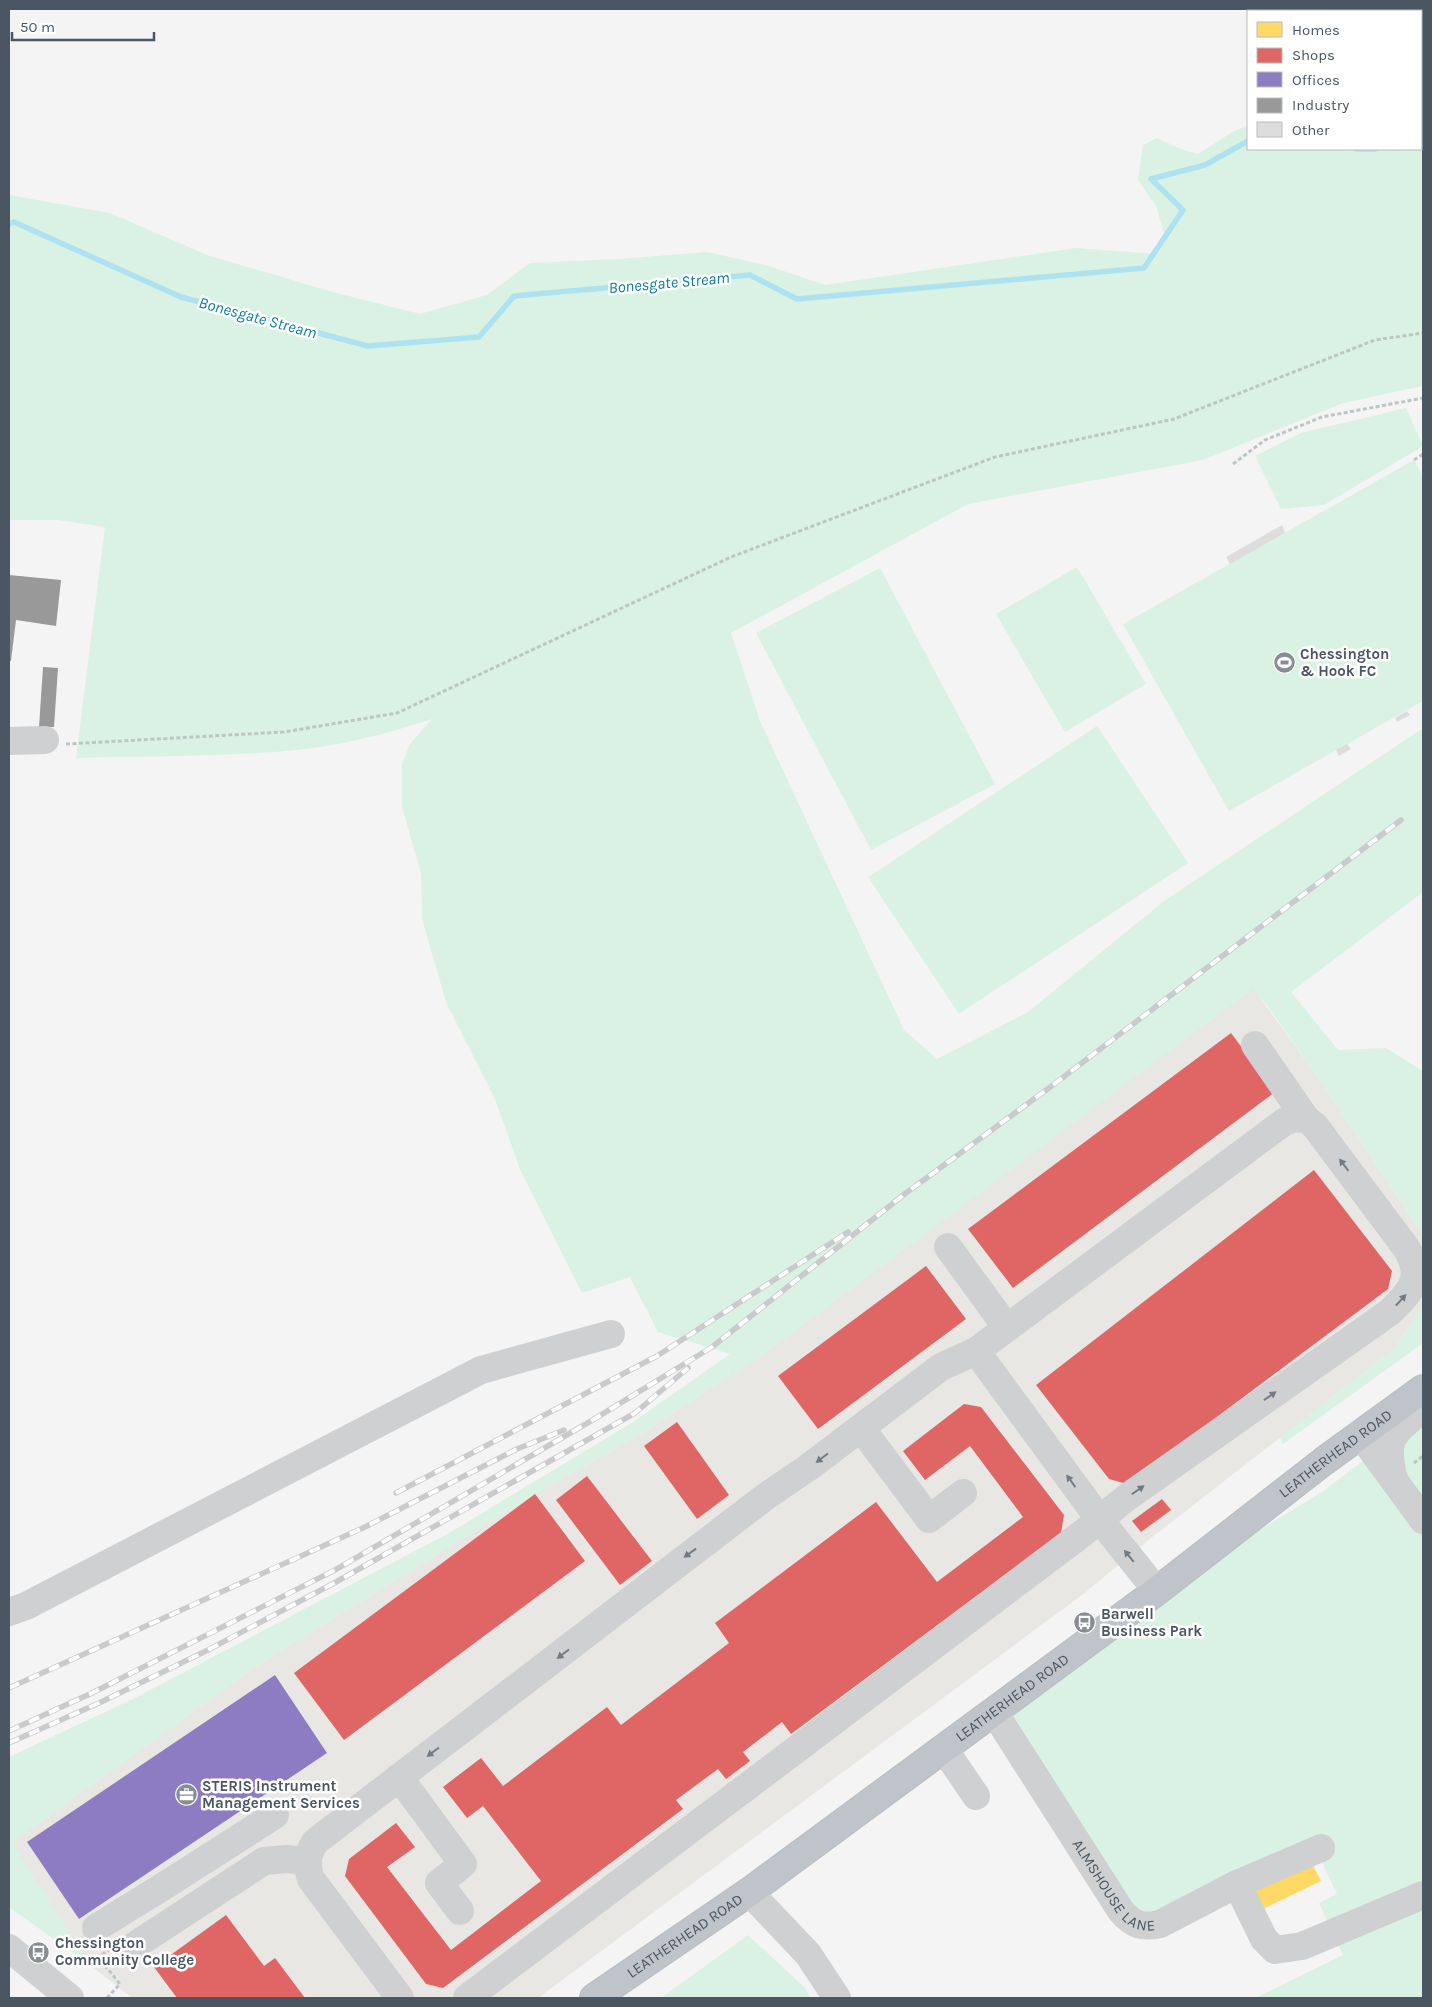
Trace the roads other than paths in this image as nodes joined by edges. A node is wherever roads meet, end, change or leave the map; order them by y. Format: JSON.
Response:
{"nodes":[{"id":1,"x":9,"y":740,"type":"edge"},
{"id":2,"x":45,"y":740,"type":"road end"},
{"id":3,"x":1255,"y":1045,"type":"dead end"},
{"id":4,"x":1306,"y":1119,"type":"junction"},
{"id":5,"x":948,"y":1247,"type":"dead end"},
{"id":6,"x":1007,"y":1328,"type":"junction"},
{"id":7,"x":610,"y":1334,"type":"dead end"},
{"id":8,"x":976,"y":1351,"type":"junction"},
{"id":9,"x":1423,"y":1389,"type":"edge"},
{"id":10,"x":1423,"y":1409,"type":"edge"},
{"id":11,"x":860,"y":1428,"type":"junction"},
{"id":12,"x":1360,"y":1434,"type":"junction"},
{"id":13,"x":1394,"y":1480,"type":"junction"},
{"id":14,"x":964,"y":1493,"type":"dead end"},
{"id":15,"x":1100,"y":1520,"type":"junction"},
{"id":16,"x":1423,"y":1520,"type":"edge"},
{"id":17,"x":1157,"y":1591,"type":"junction"},
{"id":18,"x":9,"y":1612,"type":"edge"},
{"id":19,"x":994,"y":1712,"type":"junction"},
{"id":20,"x":944,"y":1749,"type":"junction"},
{"id":21,"x":399,"y":1777,"type":"junction"},
{"id":22,"x":976,"y":1796,"type":"dead end"},
{"id":23,"x":275,"y":1815,"type":"dead end"},
{"id":24,"x":226,"y":1846,"type":"junction"},
{"id":25,"x":1321,"y":1848,"type":"dead end"},
{"id":26,"x":308,"y":1861,"type":"junction"},
{"id":27,"x":244,"y":1874,"type":"junction"},
{"id":28,"x":1237,"y":1884,"type":"junction"},
{"id":29,"x":164,"y":1886,"type":"junction"},
{"id":30,"x":750,"y":1892,"type":"junction"},
{"id":31,"x":1423,"y":1894,"type":"edge"},
{"id":32,"x":460,"y":1911,"type":"dead end"},
{"id":33,"x":182,"y":1914,"type":"junction"},
{"id":34,"x":96,"y":1928,"type":"dead end"},
{"id":35,"x":134,"y":1946,"type":"dead end"},
{"id":36,"x":9,"y":1948,"type":"edge"},
{"id":37,"x":70,"y":1998,"type":"edge"},
{"id":38,"x":400,"y":1998,"type":"edge"},
{"id":39,"x":468,"y":1998,"type":"edge"},
{"id":40,"x":594,"y":1998,"type":"edge"},
{"id":41,"x":837,"y":1998,"type":"edge"}],
"edges":[{"from":1,"to":2,"type":"street"},
{"from":3,"to":4,"type":"street"},
{"from":4,"to":6,"type":"street"},
{"from":15,"to":4,"type":"street","one_way":true},
{"from":5,"to":6,"type":"street"},
{"from":6,"to":8,"type":"street"},
{"from":7,"to":18,"type":"street"},
{"from":8,"to":11,"type":"street"},
{"from":15,"to":8,"type":"street","one_way":true},
{"from":9,"to":12,"type":"highway","name":"LEATHERHEAD ROAD"},
{"from":10,"to":13,"type":"street"},
{"from":11,"to":14,"type":"street"},
{"from":11,"to":21,"type":"street","one_way":true},
{"from":12,"to":13,"type":"street"},
{"from":12,"to":17,"type":"highway","name":"LEATHERHEAD ROAD"},
{"from":13,"to":16,"type":"street"},
{"from":17,"to":15,"type":"street","one_way":true},
{"from":15,"to":39,"type":"street"},
{"from":17,"to":19,"type":"highway","name":"LEATHERHEAD ROAD"},
{"from":19,"to":20,"type":"highway","name":"LEATHERHEAD ROAD"},
{"from":19,"to":28,"type":"street","name":"ALMSHOUSE LANE"},
{"from":20,"to":22,"type":"street"},
{"from":20,"to":30,"type":"highway","name":"LEATHERHEAD ROAD"},
{"from":21,"to":26,"type":"street"},
{"from":21,"to":32,"type":"street"},
{"from":23,"to":24,"type":"street"},
{"from":24,"to":27,"type":"street"},
{"from":24,"to":29,"type":"street"},
{"from":25,"to":28,"type":"street","name":"ALMSHOUSE LANE"},
{"from":26,"to":27,"type":"street"},
{"from":26,"to":38,"type":"street"},
{"from":27,"to":33,"type":"street"},
{"from":28,"to":31,"type":"street"},
{"from":29,"to":33,"type":"street"},
{"from":29,"to":34,"type":"street"},
{"from":30,"to":40,"type":"highway","name":"LEATHERHEAD ROAD"},
{"from":30,"to":41,"type":"street"},
{"from":33,"to":35,"type":"street"},
{"from":36,"to":37,"type":"street"}]}
